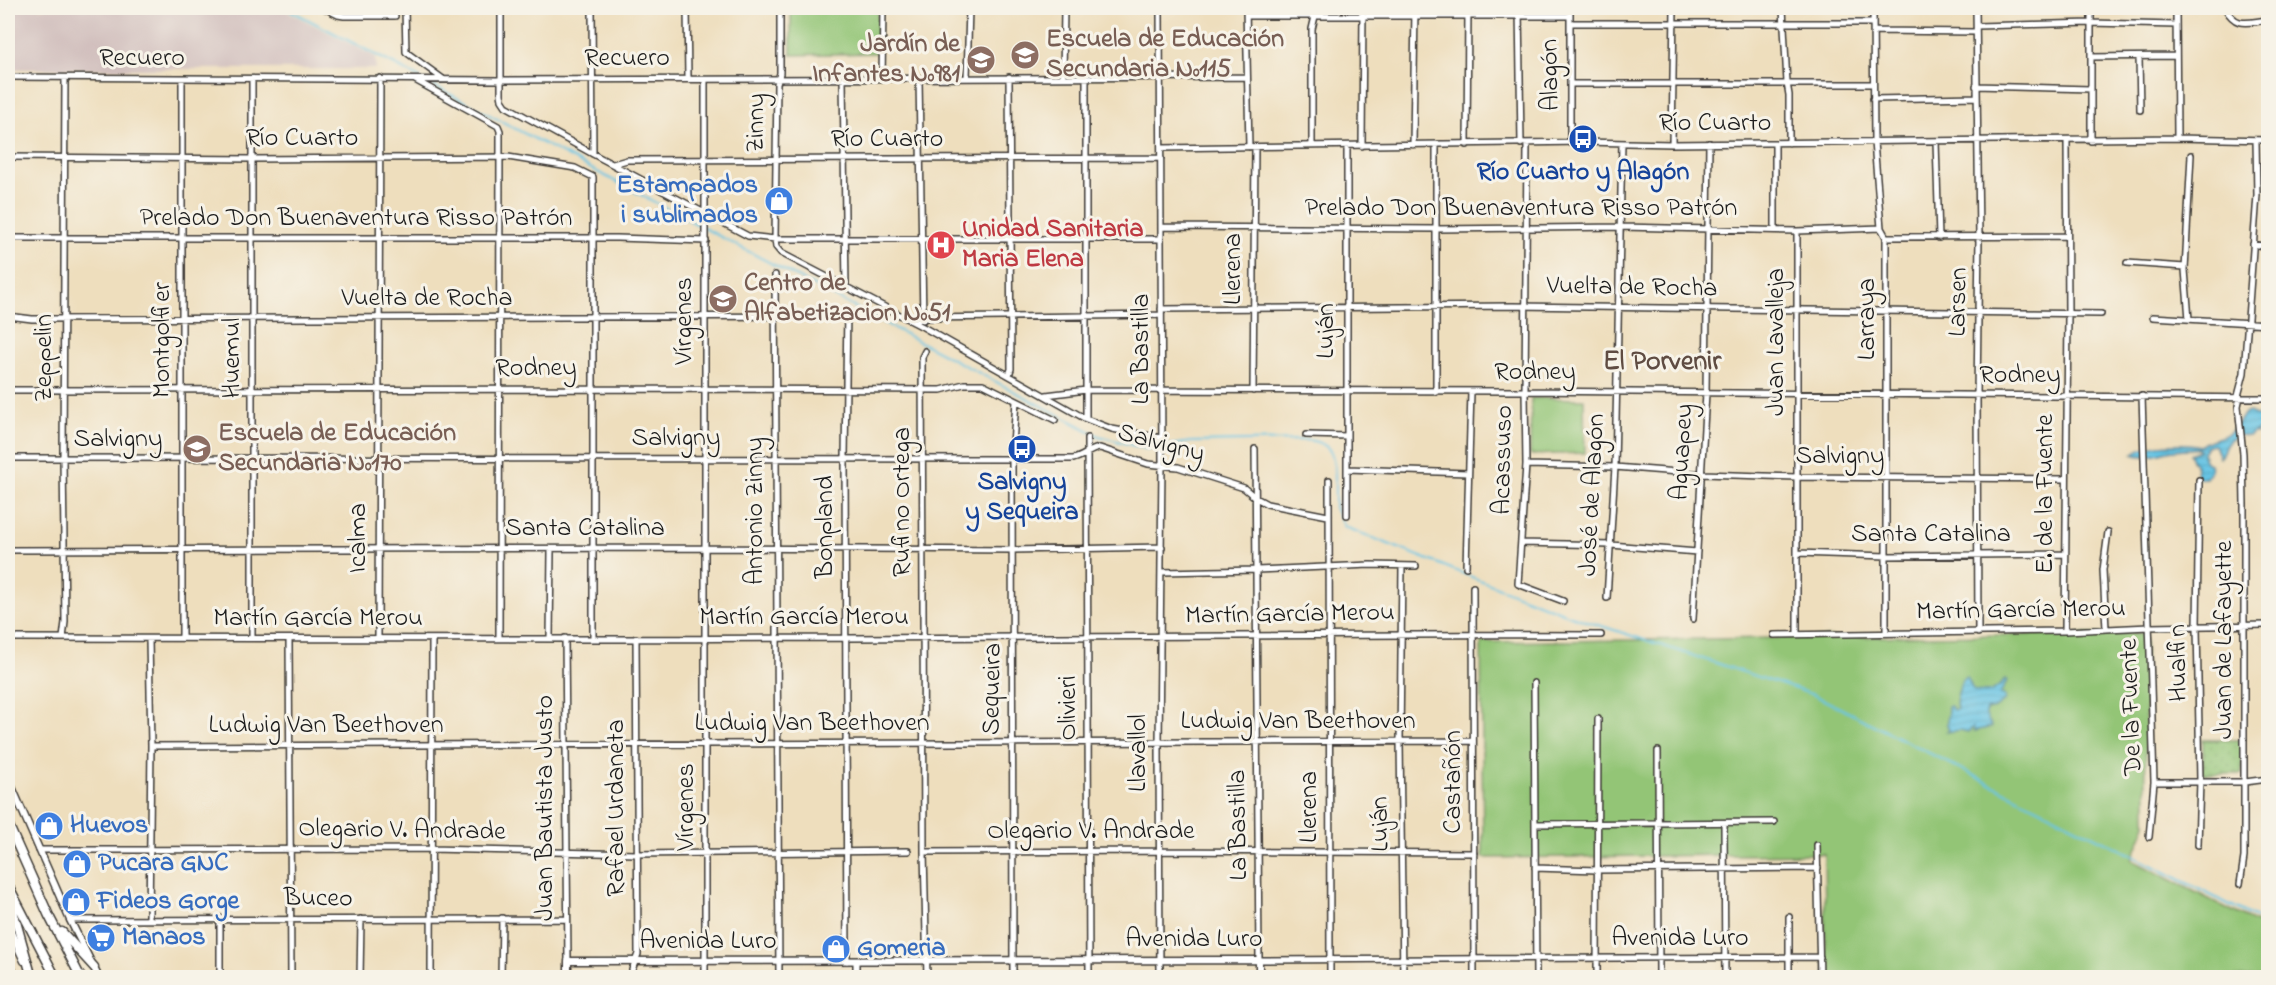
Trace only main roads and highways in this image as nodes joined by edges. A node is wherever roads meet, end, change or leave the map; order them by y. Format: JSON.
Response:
{"nodes":[{"id":1,"x":8,"y":824,"type":"edge"},
{"id":2,"x":8,"y":885,"type":"edge"},
{"id":3,"x":8,"y":890,"type":"edge"},
{"id":4,"x":53,"y":922,"type":"junction"},
{"id":5,"x":94,"y":967,"type":"road end"},
{"id":6,"x":32,"y":978,"type":"edge"},
{"id":7,"x":56,"y":978,"type":"edge"},
{"id":8,"x":81,"y":978,"type":"edge"}],
"edges":[{"from":1,"to":4,"type":"highway"},
{"from":2,"to":7,"type":"highway"},
{"from":3,"to":6,"type":"highway"},
{"from":4,"to":5,"type":"highway"},
{"from":4,"to":8,"type":"highway"}]}
